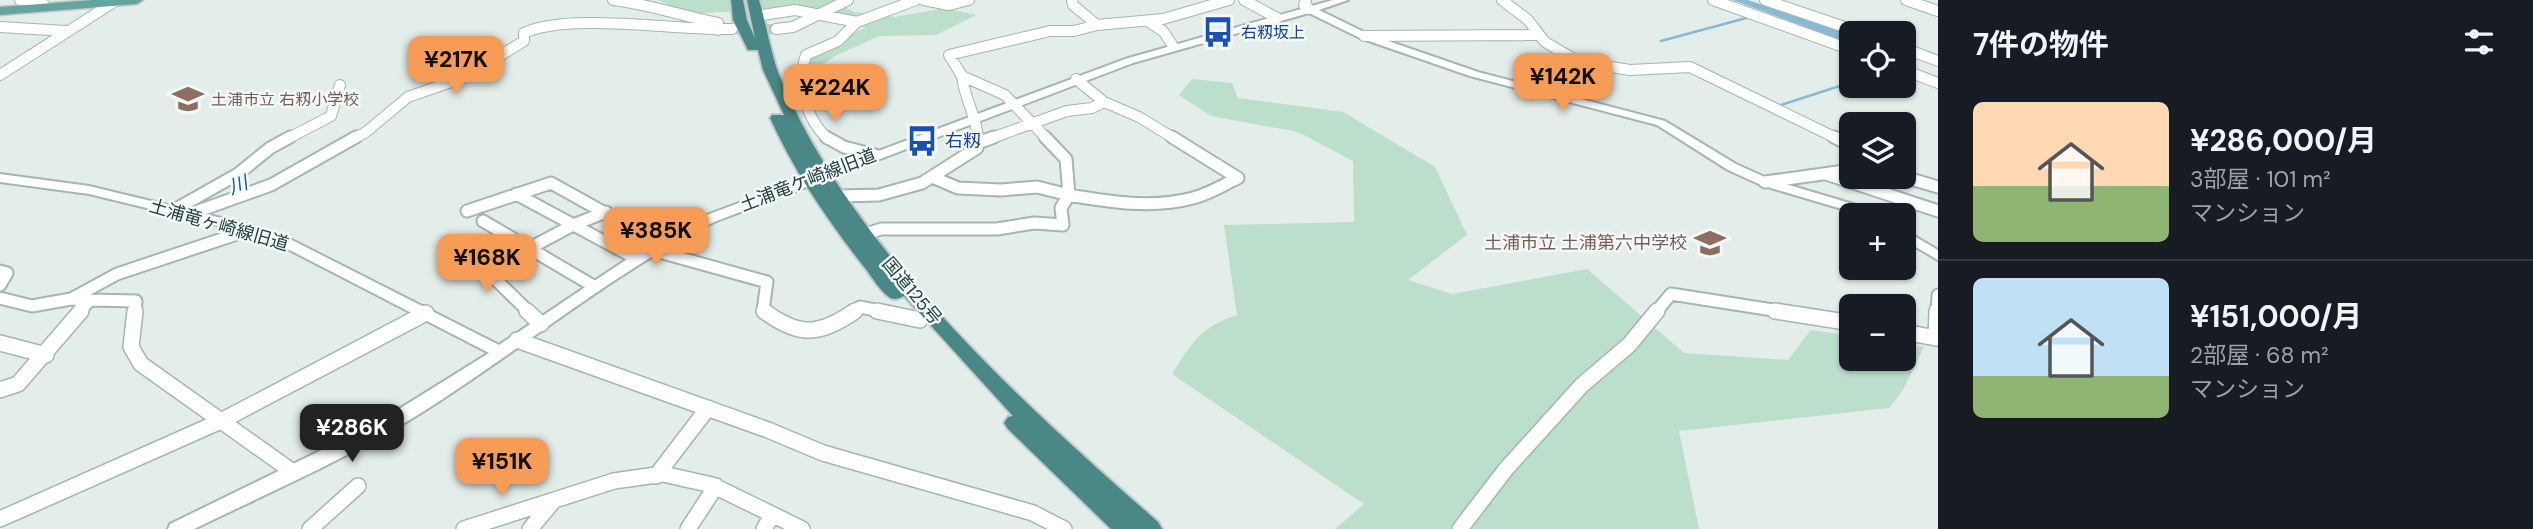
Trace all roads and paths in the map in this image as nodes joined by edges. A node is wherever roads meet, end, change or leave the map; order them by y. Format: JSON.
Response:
{"nodes":[{"id":1,"x":20,"y":0,"type":"edge"},
{"id":2,"x":101,"y":0,"type":"edge"},
{"id":3,"x":137,"y":0,"type":"edge"},
{"id":4,"x":612,"y":0,"type":"edge"},
{"id":5,"x":737,"y":0,"type":"edge"},
{"id":6,"x":743,"y":0,"type":"edge"},
{"id":7,"x":753,"y":0,"type":"edge"},
{"id":8,"x":760,"y":0,"type":"edge"},
{"id":9,"x":848,"y":0,"type":"edge"},
{"id":10,"x":916,"y":0,"type":"edge"},
{"id":11,"x":924,"y":0,"type":"edge"},
{"id":12,"x":969,"y":0,"type":"edge"},
{"id":13,"x":1072,"y":0,"type":"edge"},
{"id":14,"x":1229,"y":0,"type":"edge"},
{"id":15,"x":1244,"y":0,"type":"edge"},
{"id":16,"x":1343,"y":0,"type":"edge"},
{"id":17,"x":1502,"y":0,"type":"edge"},
{"id":18,"x":1713,"y":0,"type":"edge"},
{"id":19,"x":1765,"y":0,"type":"edge"},
{"id":20,"x":1906,"y":0,"type":"edge"},
{"id":21,"x":116,"y":1,"type":"edge"},
{"id":22,"x":44,"y":5,"type":"junction"},
{"id":23,"x":1307,"y":5,"type":"edge"},
{"id":24,"x":0,"y":9,"type":"edge"},
{"id":25,"x":1938,"y":11,"type":"edge"},
{"id":26,"x":820,"y":14,"type":"junction"},
{"id":27,"x":762,"y":15,"type":"junction"},
{"id":28,"x":1277,"y":18,"type":"junction"},
{"id":29,"x":1147,"y":21,"type":"junction"},
{"id":30,"x":857,"y":22,"type":"junction"},
{"id":31,"x":1097,"y":25,"type":"junction"},
{"id":32,"x":1839,"y":25,"type":"edge"},
{"id":33,"x":0,"y":27,"type":"edge"},
{"id":34,"x":732,"y":29,"type":"tunnel mouth"},
{"id":35,"x":776,"y":29,"type":"tunnel mouth"},
{"id":36,"x":718,"y":30,"type":"junction"},
{"id":37,"x":66,"y":31,"type":"junction"},
{"id":38,"x":1539,"y":35,"type":"junction"},
{"id":39,"x":1364,"y":36,"type":"junction"},
{"id":40,"x":1839,"y":45,"type":"edge"},
{"id":41,"x":758,"y":46,"type":"junction"},
{"id":42,"x":1173,"y":46,"type":"junction"},
{"id":43,"x":1916,"y":53,"type":"edge"},
{"id":44,"x":1938,"y":61,"type":"edge"},
{"id":45,"x":0,"y":75,"type":"edge"},
{"id":46,"x":1916,"y":75,"type":"edge"},
{"id":47,"x":962,"y":76,"type":"junction"},
{"id":48,"x":1076,"y":79,"type":"junction"},
{"id":49,"x":1938,"y":83,"type":"edge"},
{"id":50,"x":340,"y":85,"type":"dead end"},
{"id":51,"x":1104,"y":102,"type":"junction"},
{"id":52,"x":1014,"y":103,"type":"junction"},
{"id":53,"x":976,"y":117,"type":"junction"},
{"id":54,"x":1034,"y":124,"type":"junction"},
{"id":55,"x":1839,"y":140,"type":"edge"},
{"id":56,"x":978,"y":143,"type":"junction"},
{"id":57,"x":875,"y":155,"type":"junction"},
{"id":58,"x":1839,"y":172,"type":"edge"},
{"id":59,"x":1826,"y":174,"type":"junction"},
{"id":60,"x":1916,"y":175,"type":"edge"},
{"id":61,"x":818,"y":176,"type":"junction"},
{"id":62,"x":932,"y":177,"type":"junction"},
{"id":63,"x":0,"y":178,"type":"edge"},
{"id":64,"x":1916,"y":180,"type":"edge"},
{"id":65,"x":1765,"y":181,"type":"junction"},
{"id":66,"x":1935,"y":186,"type":"edge"},
{"id":67,"x":516,"y":194,"type":"junction"},
{"id":68,"x":1069,"y":195,"type":"junction"},
{"id":69,"x":839,"y":196,"type":"junction"},
{"id":70,"x":1839,"y":204,"type":"edge"},
{"id":71,"x":174,"y":210,"type":"junction"},
{"id":72,"x":467,"y":211,"type":"dead end"},
{"id":73,"x":1938,"y":211,"type":"edge"},
{"id":74,"x":606,"y":212,"type":"junction"},
{"id":75,"x":190,"y":214,"type":"junction"},
{"id":76,"x":483,"y":221,"type":"dead end"},
{"id":77,"x":573,"y":225,"type":"junction"},
{"id":78,"x":250,"y":230,"type":"junction"},
{"id":79,"x":866,"y":234,"type":"junction"},
{"id":80,"x":450,"y":242,"type":"dead end"},
{"id":81,"x":1916,"y":242,"type":"edge"},
{"id":82,"x":656,"y":247,"type":"junction"},
{"id":83,"x":529,"y":248,"type":"junction"},
{"id":84,"x":1938,"y":256,"type":"edge"},
{"id":85,"x":637,"y":259,"type":"junction"},
{"id":86,"x":0,"y":271,"type":"edge"},
{"id":87,"x":487,"y":271,"type":"junction"},
{"id":88,"x":0,"y":285,"type":"edge"},
{"id":89,"x":595,"y":288,"type":"junction"},
{"id":90,"x":1938,"y":295,"type":"edge"},
{"id":91,"x":0,"y":298,"type":"edge"},
{"id":92,"x":71,"y":299,"type":"junction"},
{"id":93,"x":90,"y":300,"type":"junction"},
{"id":94,"x":426,"y":313,"type":"junction"},
{"id":95,"x":920,"y":320,"type":"junction"},
{"id":96,"x":1839,"y":321,"type":"edge"},
{"id":97,"x":541,"y":324,"type":"junction"},
{"id":98,"x":1916,"y":334,"type":"edge"},
{"id":99,"x":517,"y":341,"type":"junction"},
{"id":100,"x":0,"y":343,"type":"edge"},
{"id":101,"x":500,"y":352,"type":"junction"},
{"id":102,"x":46,"y":355,"type":"junction"},
{"id":103,"x":18,"y":384,"type":"junction"},
{"id":104,"x":0,"y":390,"type":"edge"},
{"id":105,"x":0,"y":399,"type":"edge"},
{"id":106,"x":709,"y":408,"type":"junction"},
{"id":107,"x":220,"y":421,"type":"junction"},
{"id":108,"x":293,"y":472,"type":"junction"},
{"id":109,"x":656,"y":476,"type":"junction"},
{"id":110,"x":358,"y":486,"type":"dead end"},
{"id":111,"x":716,"y":486,"type":"junction"},
{"id":112,"x":551,"y":503,"type":"junction"},
{"id":113,"x":0,"y":519,"type":"edge"},
{"id":114,"x":768,"y":522,"type":"edge"},
{"id":115,"x":177,"y":529,"type":"edge"},
{"id":116,"x":310,"y":529,"type":"edge"},
{"id":117,"x":464,"y":529,"type":"edge"},
{"id":118,"x":530,"y":529,"type":"edge"},
{"id":119,"x":688,"y":529,"type":"edge"},
{"id":120,"x":802,"y":529,"type":"edge"},
{"id":121,"x":1064,"y":529,"type":"edge"},
{"id":122,"x":1127,"y":529,"type":"edge"},
{"id":123,"x":1149,"y":529,"type":"edge"},
{"id":124,"x":1460,"y":529,"type":"edge"}],
"edges":[{"from":1,"to":22,"type":"street"},
{"from":2,"to":22,"type":"main road"},
{"from":3,"to":21,"type":"main road"},
{"from":4,"to":36,"type":"street"},
{"from":5,"to":41,"type":"highway"},
{"from":6,"to":41,"type":"highway","name":"国道125号"},
{"from":7,"to":41,"type":"highway","name":"国道125号"},
{"from":8,"to":27,"type":"highway"},
{"from":9,"to":26,"type":"street"},
{"from":10,"to":30,"type":"street"},
{"from":11,"to":12,"type":"street"},
{"from":13,"to":31,"type":"street"},
{"from":14,"to":29,"type":"street"},
{"from":15,"to":28,"type":"street"},
{"from":16,"to":23,"type":"street","name":"土浦竜ケ崎線旧道"},
{"from":17,"to":38,"type":"street"},
{"from":18,"to":40,"type":"street"},
{"from":19,"to":32,"type":"street"},
{"from":20,"to":25,"type":"street"},
{"from":21,"to":24,"type":"main road"},
{"from":21,"to":37,"type":"street"},
{"from":22,"to":24,"type":"main road"},
{"from":23,"to":28,"type":"street","name":"土浦竜ケ崎線旧道"},
{"from":23,"to":39,"type":"street"},
{"from":26,"to":27,"type":"street"},
{"from":26,"to":30,"type":"street"},
{"from":26,"to":35,"type":"street"},
{"from":27,"to":41,"type":"highway"},
{"from":28,"to":42,"type":"street","name":"土浦竜ケ崎線旧道"},
{"from":29,"to":31,"type":"street"},
{"from":29,"to":42,"type":"street"},
{"from":30,"to":57,"type":"street"},
{"from":31,"to":47,"type":"street"},
{"from":33,"to":37,"type":"street"},
{"from":34,"to":36,"type":"street"},
{"from":36,"to":75,"type":"street"},
{"from":37,"to":45,"type":"street"},
{"from":38,"to":39,"type":"street"},
{"from":38,"to":55,"type":"street"},
{"from":39,"to":65,"type":"street"},
{"from":41,"to":61,"type":"highway","name":"国道125号"},
{"from":42,"to":48,"type":"street","name":"土浦竜ケ崎線旧道"},
{"from":43,"to":44,"type":"street"},
{"from":46,"to":49,"type":"street"},
{"from":47,"to":52,"type":"street"},
{"from":47,"to":53,"type":"street"},
{"from":48,"to":51,"type":"street"},
{"from":48,"to":52,"type":"street","name":"土浦竜ケ崎線旧道"},
{"from":50,"to":71,"type":"street"},
{"from":51,"to":54,"type":"street"},
{"from":51,"to":68,"type":"street"},
{"from":52,"to":53,"type":"street","name":"土浦竜ケ崎線旧道"},
{"from":52,"to":54,"type":"street"},
{"from":53,"to":56,"type":"street"},
{"from":53,"to":57,"type":"street","name":"土浦竜ケ崎線旧道"},
{"from":54,"to":56,"type":"street"},
{"from":54,"to":68,"type":"street"},
{"from":56,"to":62,"type":"street"},
{"from":57,"to":61,"type":"street","name":"土浦竜ケ崎線旧道"},
{"from":58,"to":59,"type":"street"},
{"from":59,"to":65,"type":"street"},
{"from":59,"to":73,"type":"street"},
{"from":60,"to":66,"type":"street"},
{"from":61,"to":69,"type":"highway","name":"国道125号"},
{"from":61,"to":82,"type":"street","name":"土浦竜ケ崎線旧道"},
{"from":61,"to":95,"type":"highway","name":"国道125号"},
{"from":62,"to":68,"type":"street"},
{"from":62,"to":69,"type":"street"},
{"from":63,"to":71,"type":"street","name":"土浦竜ヶ崎線旧道"},
{"from":64,"to":66,"type":"street"},
{"from":65,"to":70,"type":"street"},
{"from":67,"to":72,"type":"street"},
{"from":67,"to":74,"type":"street"},
{"from":67,"to":77,"type":"street"},
{"from":68,"to":79,"type":"street"},
{"from":69,"to":79,"type":"highway","name":"国道125号"},
{"from":71,"to":75,"type":"street","name":"土浦竜ヶ崎線旧道"},
{"from":74,"to":77,"type":"street"},
{"from":74,"to":82,"type":"street"},
{"from":75,"to":78,"type":"street","name":"土浦竜ヶ崎線旧道"},
{"from":76,"to":83,"type":"street"},
{"from":77,"to":83,"type":"street"},
{"from":77,"to":85,"type":"street"},
{"from":78,"to":92,"type":"street"},
{"from":78,"to":94,"type":"street","name":"土浦竜ヶ崎線旧道"},
{"from":79,"to":123,"type":"highway","name":"国道125号"},
{"from":80,"to":87,"type":"street"},
{"from":81,"to":84,"type":"street"},
{"from":82,"to":85,"type":"street","name":"土浦竜ケ崎線旧道"},
{"from":82,"to":95,"type":"street"},
{"from":83,"to":87,"type":"street"},
{"from":83,"to":89,"type":"street"},
{"from":85,"to":89,"type":"street","name":"土浦竜ケ崎線旧道"},
{"from":86,"to":88,"type":"street"},
{"from":87,"to":97,"type":"street"},
{"from":89,"to":97,"type":"street","name":"土浦竜ケ崎線旧道"},
{"from":90,"to":98,"type":"street"},
{"from":91,"to":92,"type":"street"},
{"from":92,"to":93,"type":"street"},
{"from":93,"to":102,"type":"street"},
{"from":93,"to":107,"type":"street"},
{"from":94,"to":101,"type":"street","name":"土浦竜ヶ崎線旧道"},
{"from":94,"to":107,"type":"street"},
{"from":95,"to":122,"type":"highway","name":"国道125号"},
{"from":96,"to":124,"type":"street"},
{"from":97,"to":99,"type":"street","name":"土浦竜ケ崎線旧道"},
{"from":99,"to":101,"type":"street","name":"土浦竜ケ崎線旧道"},
{"from":99,"to":106,"type":"street"},
{"from":100,"to":102,"type":"street"},
{"from":101,"to":108,"type":"street","name":"土浦竜ケ崎線旧道"},
{"from":102,"to":103,"type":"street"},
{"from":103,"to":104,"type":"street"},
{"from":103,"to":105,"type":"street"},
{"from":106,"to":109,"type":"street"},
{"from":106,"to":121,"type":"street"},
{"from":107,"to":108,"type":"street"},
{"from":107,"to":113,"type":"street"},
{"from":108,"to":115,"type":"street","name":"土浦竜ケ崎線旧道"},
{"from":109,"to":111,"type":"street"},
{"from":109,"to":112,"type":"street"},
{"from":110,"to":116,"type":"street"},
{"from":111,"to":114,"type":"street"},
{"from":111,"to":119,"type":"street"},
{"from":112,"to":117,"type":"street"},
{"from":112,"to":118,"type":"street"},
{"from":114,"to":120,"type":"street"}]}
